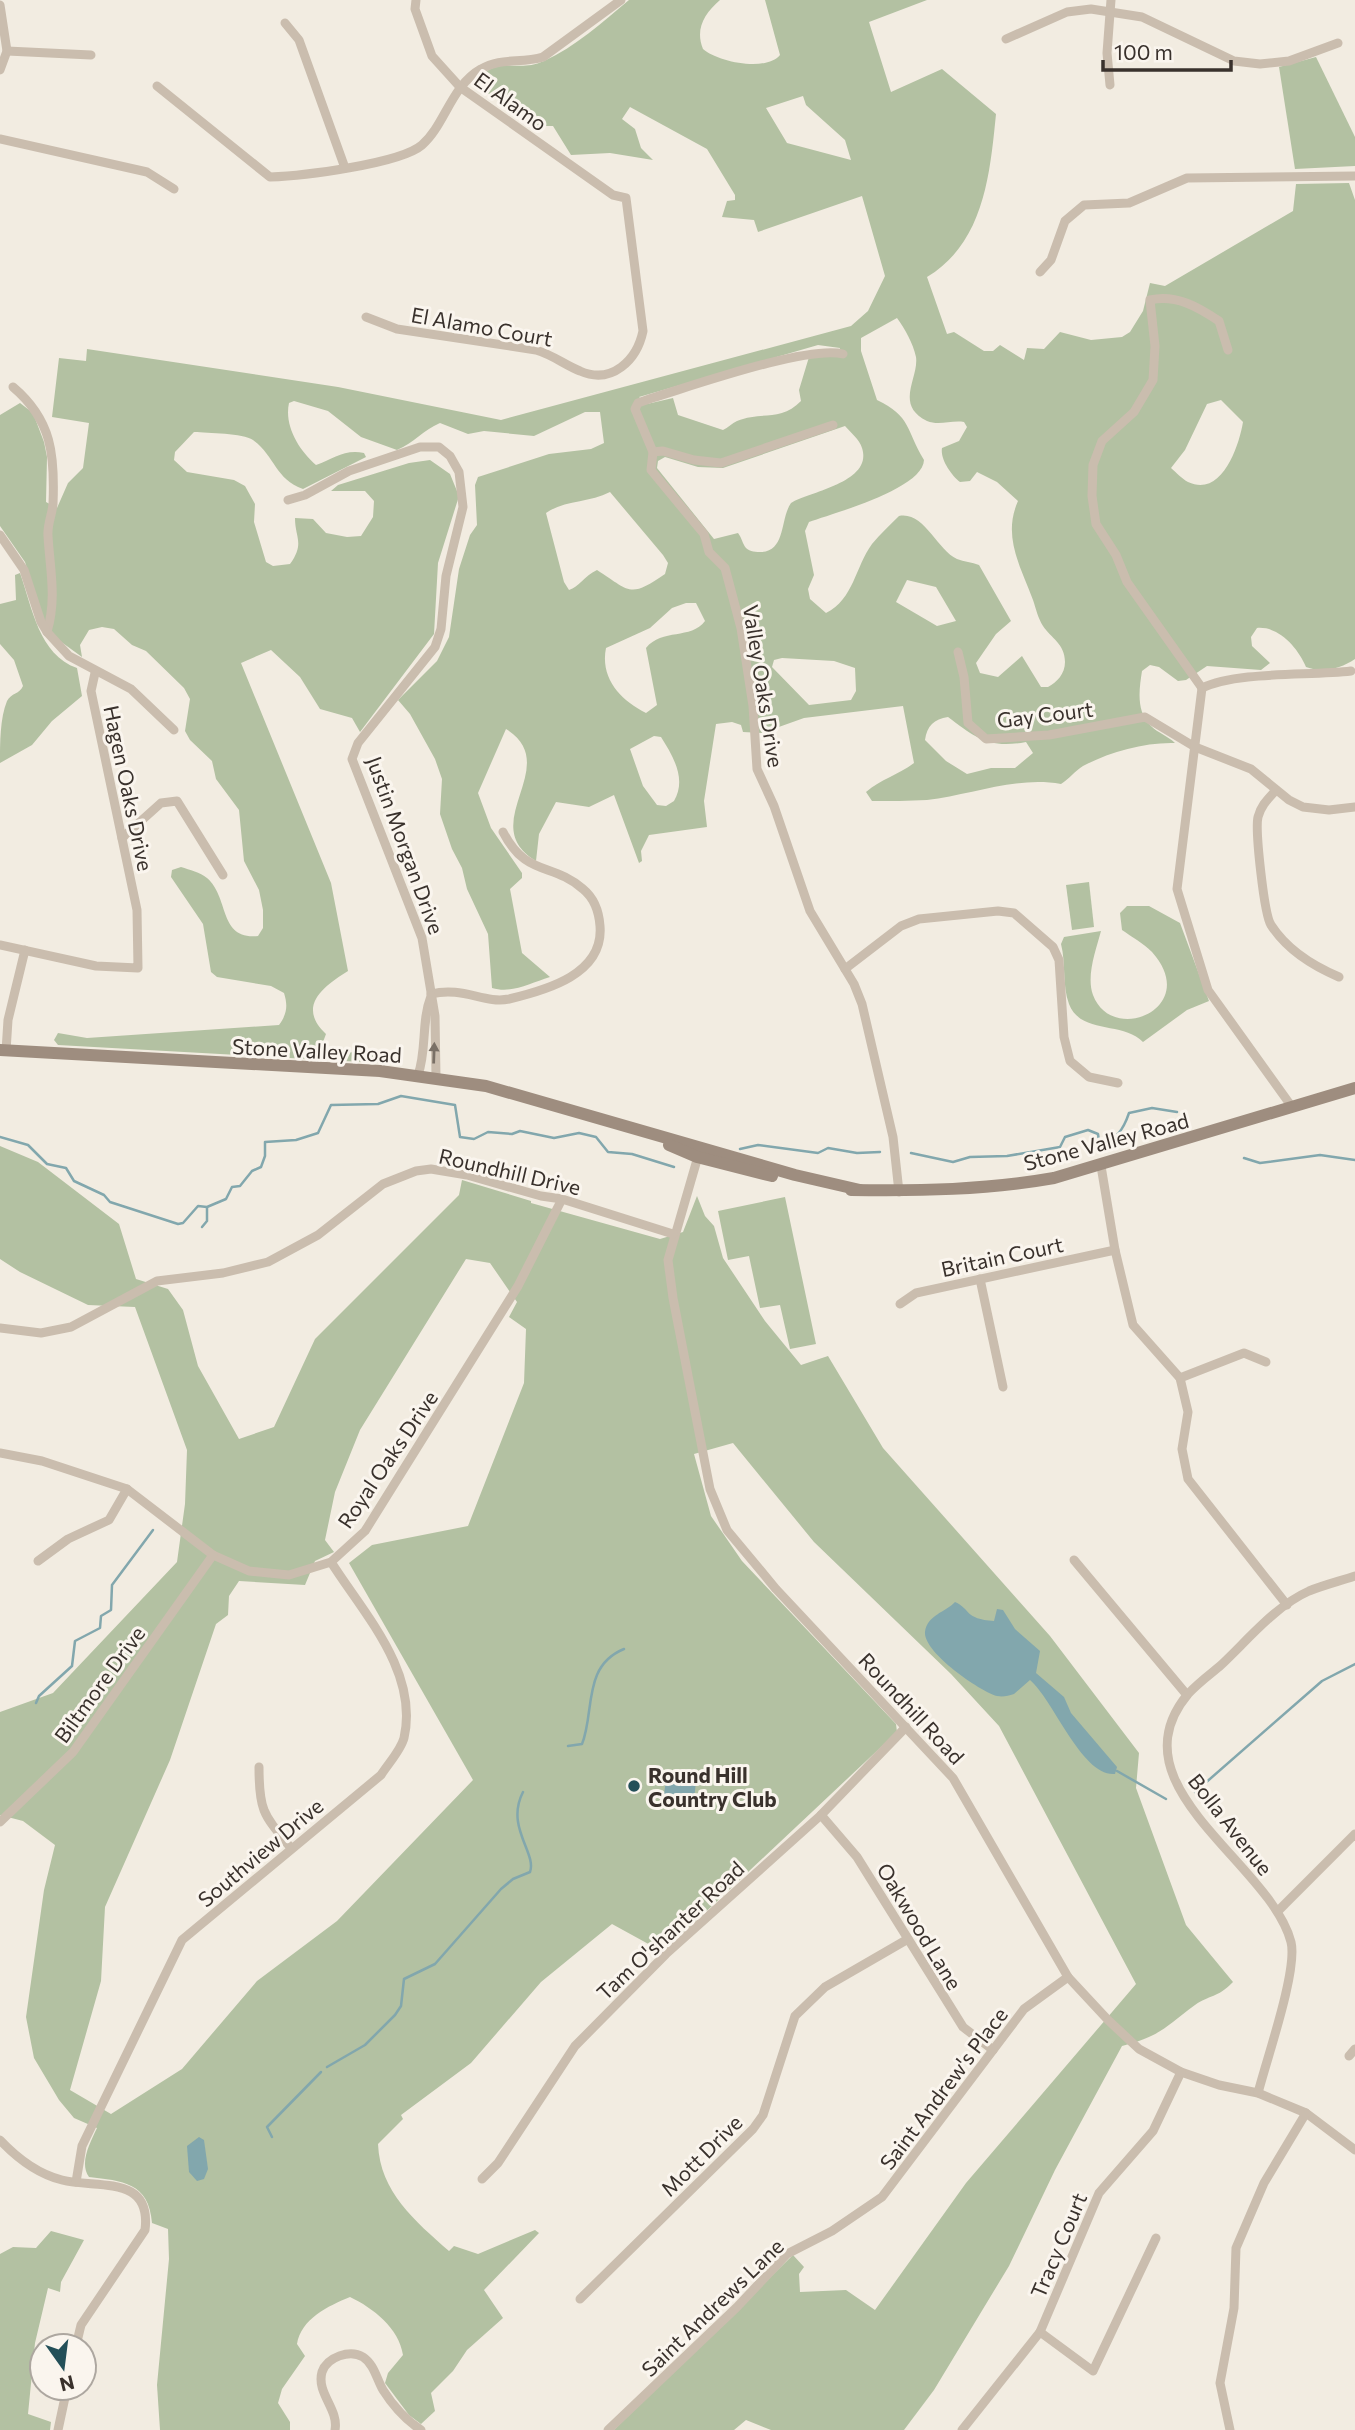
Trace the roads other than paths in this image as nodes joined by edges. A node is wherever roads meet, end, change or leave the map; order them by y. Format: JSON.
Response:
{"nodes":[{"id":1,"x":416,"y":0,"type":"edge"},
{"id":2,"x":621,"y":0,"type":"edge"},
{"id":3,"x":1111,"y":0,"type":"edge"},
{"id":4,"x":0,"y":5,"type":"edge"},
{"id":5,"x":1111,"y":10,"type":"junction"},
{"id":6,"x":285,"y":23,"type":"dead end"},
{"id":7,"x":1006,"y":39,"type":"dead end"},
{"id":8,"x":1338,"y":43,"type":"dead end"},
{"id":9,"x":7,"y":51,"type":"junction"},
{"id":10,"x":91,"y":55,"type":"dead end"},
{"id":11,"x":1,"y":65,"type":"edge"},
{"id":12,"x":1110,"y":85,"type":"dead end"},
{"id":13,"x":157,"y":86,"type":"dead end"},
{"id":14,"x":460,"y":87,"type":"junction"},
{"id":15,"x":0,"y":139,"type":"edge"},
{"id":16,"x":345,"y":168,"type":"junction"},
{"id":17,"x":1355,"y":176,"type":"edge"},
{"id":18,"x":174,"y":189,"type":"dead end"},
{"id":19,"x":626,"y":198,"type":"joint"},
{"id":20,"x":1040,"y":272,"type":"dead end"},
{"id":21,"x":366,"y":317,"type":"dead end"},
{"id":22,"x":1228,"y":350,"type":"dead end"},
{"id":23,"x":843,"y":354,"type":"dead end"},
{"id":24,"x":13,"y":387,"type":"dead end"},
{"id":25,"x":833,"y":425,"type":"dead end"},
{"id":26,"x":653,"y":452,"type":"junction"},
{"id":27,"x":288,"y":500,"type":"dead end"},
{"id":28,"x":0,"y":535,"type":"edge"},
{"id":29,"x":47,"y":632,"type":"junction"},
{"id":30,"x":958,"y":652,"type":"dead end"},
{"id":31,"x":1351,"y":671,"type":"dead end"},
{"id":32,"x":96,"y":673,"type":"junction"},
{"id":33,"x":1202,"y":688,"type":"junction"},
{"id":34,"x":174,"y":730,"type":"dead end"},
{"id":35,"x":1195,"y":747,"type":"junction"},
{"id":36,"x":1276,"y":790,"type":"junction"},
{"id":37,"x":1355,"y":807,"type":"edge"},
{"id":38,"x":503,"y":832,"type":"dead end"},
{"id":39,"x":122,"y":838,"type":"junction"},
{"id":40,"x":223,"y":875,"type":"dead end"},
{"id":41,"x":0,"y":945,"type":"edge"},
{"id":42,"x":25,"y":950,"type":"junction"},
{"id":43,"x":845,"y":969,"type":"junction"},
{"id":44,"x":1339,"y":977,"type":"dead end"},
{"id":45,"x":431,"y":994,"type":"junction"},
{"id":46,"x":3,"y":1051,"type":"edge"},
{"id":47,"x":418,"y":1075,"type":"junction"},
{"id":48,"x":436,"y":1077,"type":"junction"},
{"id":49,"x":1118,"y":1083,"type":"dead end"},
{"id":50,"x":1355,"y":1088,"type":"edge"},
{"id":51,"x":1292,"y":1107,"type":"junction"},
{"id":52,"x":699,"y":1152,"type":"junction"},
{"id":53,"x":1101,"y":1166,"type":"junction"},
{"id":54,"x":899,"y":1192,"type":"junction"},
{"id":55,"x":562,"y":1199,"type":"junction"},
{"id":56,"x":673,"y":1234,"type":"junction"},
{"id":57,"x":1115,"y":1250,"type":"junction"},
{"id":58,"x":981,"y":1279,"type":"junction"},
{"id":59,"x":900,"y":1304,"type":"dead end"},
{"id":60,"x":0,"y":1328,"type":"edge"},
{"id":61,"x":1266,"y":1362,"type":"dead end"},
{"id":62,"x":1180,"y":1378,"type":"junction"},
{"id":63,"x":1003,"y":1387,"type":"dead end"},
{"id":64,"x":0,"y":1453,"type":"edge"},
{"id":65,"x":127,"y":1489,"type":"junction"},
{"id":66,"x":213,"y":1555,"type":"junction"},
{"id":67,"x":1074,"y":1560,"type":"dead end"},
{"id":68,"x":38,"y":1561,"type":"dead end"},
{"id":69,"x":331,"y":1562,"type":"junction"},
{"id":70,"x":1355,"y":1576,"type":"edge"},
{"id":71,"x":1287,"y":1605,"type":"junction"},
{"id":72,"x":1187,"y":1695,"type":"junction"},
{"id":73,"x":906,"y":1727,"type":"junction"},
{"id":74,"x":259,"y":1767,"type":"dead end"},
{"id":75,"x":821,"y":1815,"type":"junction"},
{"id":76,"x":0,"y":1822,"type":"edge"},
{"id":77,"x":1355,"y":1834,"type":"edge"},
{"id":78,"x":291,"y":1848,"type":"junction"},
{"id":79,"x":1278,"y":1911,"type":"junction"},
{"id":80,"x":908,"y":1938,"type":"junction"},
{"id":81,"x":1068,"y":1977,"type":"junction"},
{"id":82,"x":993,"y":2050,"type":"junction"},
{"id":83,"x":1181,"y":2072,"type":"junction"},
{"id":84,"x":1258,"y":2093,"type":"junction"},
{"id":85,"x":1306,"y":2113,"type":"junction"},
{"id":86,"x":0,"y":2140,"type":"edge"},
{"id":87,"x":1355,"y":2150,"type":"edge"},
{"id":88,"x":482,"y":2179,"type":"dead end"},
{"id":89,"x":76,"y":2182,"type":"junction"},
{"id":90,"x":882,"y":2197,"type":"joint"},
{"id":91,"x":1156,"y":2238,"type":"dead end"},
{"id":92,"x":580,"y":2299,"type":"dead end"},
{"id":93,"x":79,"y":2332,"type":"edge"},
{"id":94,"x":1040,"y":2332,"type":"junction"},
{"id":95,"x":64,"y":2402,"type":"edge"},
{"id":96,"x":58,"y":2430,"type":"edge"},
{"id":97,"x":335,"y":2430,"type":"edge"},
{"id":98,"x":421,"y":2430,"type":"edge"},
{"id":99,"x":608,"y":2430,"type":"edge"},
{"id":100,"x":962,"y":2430,"type":"edge"},
{"id":101,"x":1230,"y":2430,"type":"edge"}],
"edges":[{"from":1,"to":14,"type":"street","name":"El Alamo"},
{"from":2,"to":14,"type":"street"},
{"from":3,"to":5,"type":"street"},
{"from":4,"to":9,"type":"street"},
{"from":5,"to":7,"type":"street"},
{"from":5,"to":8,"type":"street"},
{"from":5,"to":12,"type":"street"},
{"from":6,"to":16,"type":"street"},
{"from":9,"to":10,"type":"street"},
{"from":9,"to":11,"type":"street"},
{"from":13,"to":16,"type":"street"},
{"from":14,"to":16,"type":"street"},
{"from":14,"to":19,"type":"street","name":"El Alamo"},
{"from":15,"to":18,"type":"street"},
{"from":17,"to":20,"type":"street"},
{"from":19,"to":21,"type":"street","name":"El Alamo Court"},
{"from":22,"to":33,"type":"street"},
{"from":23,"to":26,"type":"street","name":"Valley Oaks Drive"},
{"from":24,"to":29,"type":"street"},
{"from":25,"to":26,"type":"street"},
{"from":26,"to":43,"type":"street","name":"Valley Oaks Drive"},
{"from":27,"to":45,"type":"street","name":"Justin Morgan Drive"},
{"from":28,"to":29,"type":"street"},
{"from":29,"to":32,"type":"street"},
{"from":30,"to":35,"type":"street","name":"Gay Court"},
{"from":31,"to":33,"type":"street"},
{"from":32,"to":34,"type":"street"},
{"from":32,"to":39,"type":"street","name":"Hagen Oaks Drive"},
{"from":33,"to":35,"type":"street"},
{"from":35,"to":36,"type":"street","name":"Gay Court"},
{"from":35,"to":51,"type":"street"},
{"from":36,"to":37,"type":"street","name":"Gay Court"},
{"from":36,"to":44,"type":"street"},
{"from":38,"to":45,"type":"street"},
{"from":39,"to":40,"type":"street"},
{"from":39,"to":42,"type":"street","name":"Hagen Oaks Drive"},
{"from":41,"to":42,"type":"street","name":"Hagen Oaks Drive"},
{"from":42,"to":46,"type":"street"},
{"from":43,"to":49,"type":"street"},
{"from":43,"to":54,"type":"street","name":"Valley Oaks Drive"},
{"from":45,"to":47,"type":"street"},
{"from":48,"to":45,"type":"street","one_way":true},
{"from":46,"to":47,"type":"street","name":"Stone Valley Road"},
{"from":47,"to":48,"type":"street","name":"Stone Valley Road"},
{"from":48,"to":52,"type":"street","name":"Stone Valley Road"},
{"from":50,"to":51,"type":"street","name":"Stone Valley Road"},
{"from":51,"to":53,"type":"street","name":"Stone Valley Road"},
{"from":52,"to":54,"type":"street","name":"Stone Valley Road"},
{"from":52,"to":56,"type":"street","name":"Roundhill Road"},
{"from":53,"to":54,"type":"street","name":"Stone Valley Road"},
{"from":53,"to":57,"type":"street"},
{"from":55,"to":56,"type":"street","name":"Roundhill Drive"},
{"from":55,"to":60,"type":"street","name":"Roundhill Drive"},
{"from":55,"to":69,"type":"street","name":"Royal Oaks Drive"},
{"from":56,"to":73,"type":"street","name":"Roundhill Road"},
{"from":57,"to":58,"type":"street","name":"Britain Court"},
{"from":57,"to":62,"type":"street"},
{"from":58,"to":59,"type":"street","name":"Britain Court"},
{"from":58,"to":63,"type":"street"},
{"from":61,"to":62,"type":"street"},
{"from":62,"to":71,"type":"street"},
{"from":64,"to":65,"type":"street","name":"Royal Oaks Drive"},
{"from":65,"to":66,"type":"street","name":"Royal Oaks Drive"},
{"from":65,"to":68,"type":"street"},
{"from":66,"to":69,"type":"street","name":"Royal Oaks Drive"},
{"from":66,"to":76,"type":"street","name":"Biltmore Drive"},
{"from":67,"to":72,"type":"street"},
{"from":69,"to":78,"type":"street","name":"Southview Drive"},
{"from":70,"to":71,"type":"street","name":"Bolla Avenue"},
{"from":71,"to":72,"type":"street","name":"Bolla Avenue"},
{"from":72,"to":79,"type":"street","name":"Bolla Avenue"},
{"from":73,"to":75,"type":"street","name":"Tam O'shanter Road"},
{"from":73,"to":81,"type":"street","name":"Roundhill Road"},
{"from":74,"to":78,"type":"street"},
{"from":75,"to":80,"type":"street","name":"Oakwood Lane"},
{"from":75,"to":88,"type":"street","name":"Tam O'shanter Road"},
{"from":77,"to":79,"type":"street"},
{"from":78,"to":89,"type":"street","name":"Southview Drive"},
{"from":79,"to":84,"type":"street","name":"Bolla Avenue"},
{"from":80,"to":82,"type":"street","name":"Oakwood Lane"},
{"from":80,"to":92,"type":"street","name":"Mott Drive"},
{"from":81,"to":82,"type":"street","name":"Saint Andrew's Place"},
{"from":81,"to":83,"type":"street","name":"Roundhill Road"},
{"from":82,"to":90,"type":"street","name":"Saint Andrew's Place"},
{"from":83,"to":84,"type":"street","name":"Roundhill Road"},
{"from":83,"to":94,"type":"street","name":"Tracy Court"},
{"from":84,"to":85,"type":"street","name":"Roundhill Road"},
{"from":85,"to":87,"type":"street","name":"Roundhill Road"},
{"from":85,"to":101,"type":"street"},
{"from":86,"to":89,"type":"street"},
{"from":89,"to":93,"type":"street"},
{"from":90,"to":99,"type":"street","name":"Saint Andrews Lane"},
{"from":91,"to":94,"type":"street"},
{"from":94,"to":100,"type":"street","name":"Tracy Court"},
{"from":95,"to":96,"type":"street"},
{"from":97,"to":98,"type":"street"}]}
